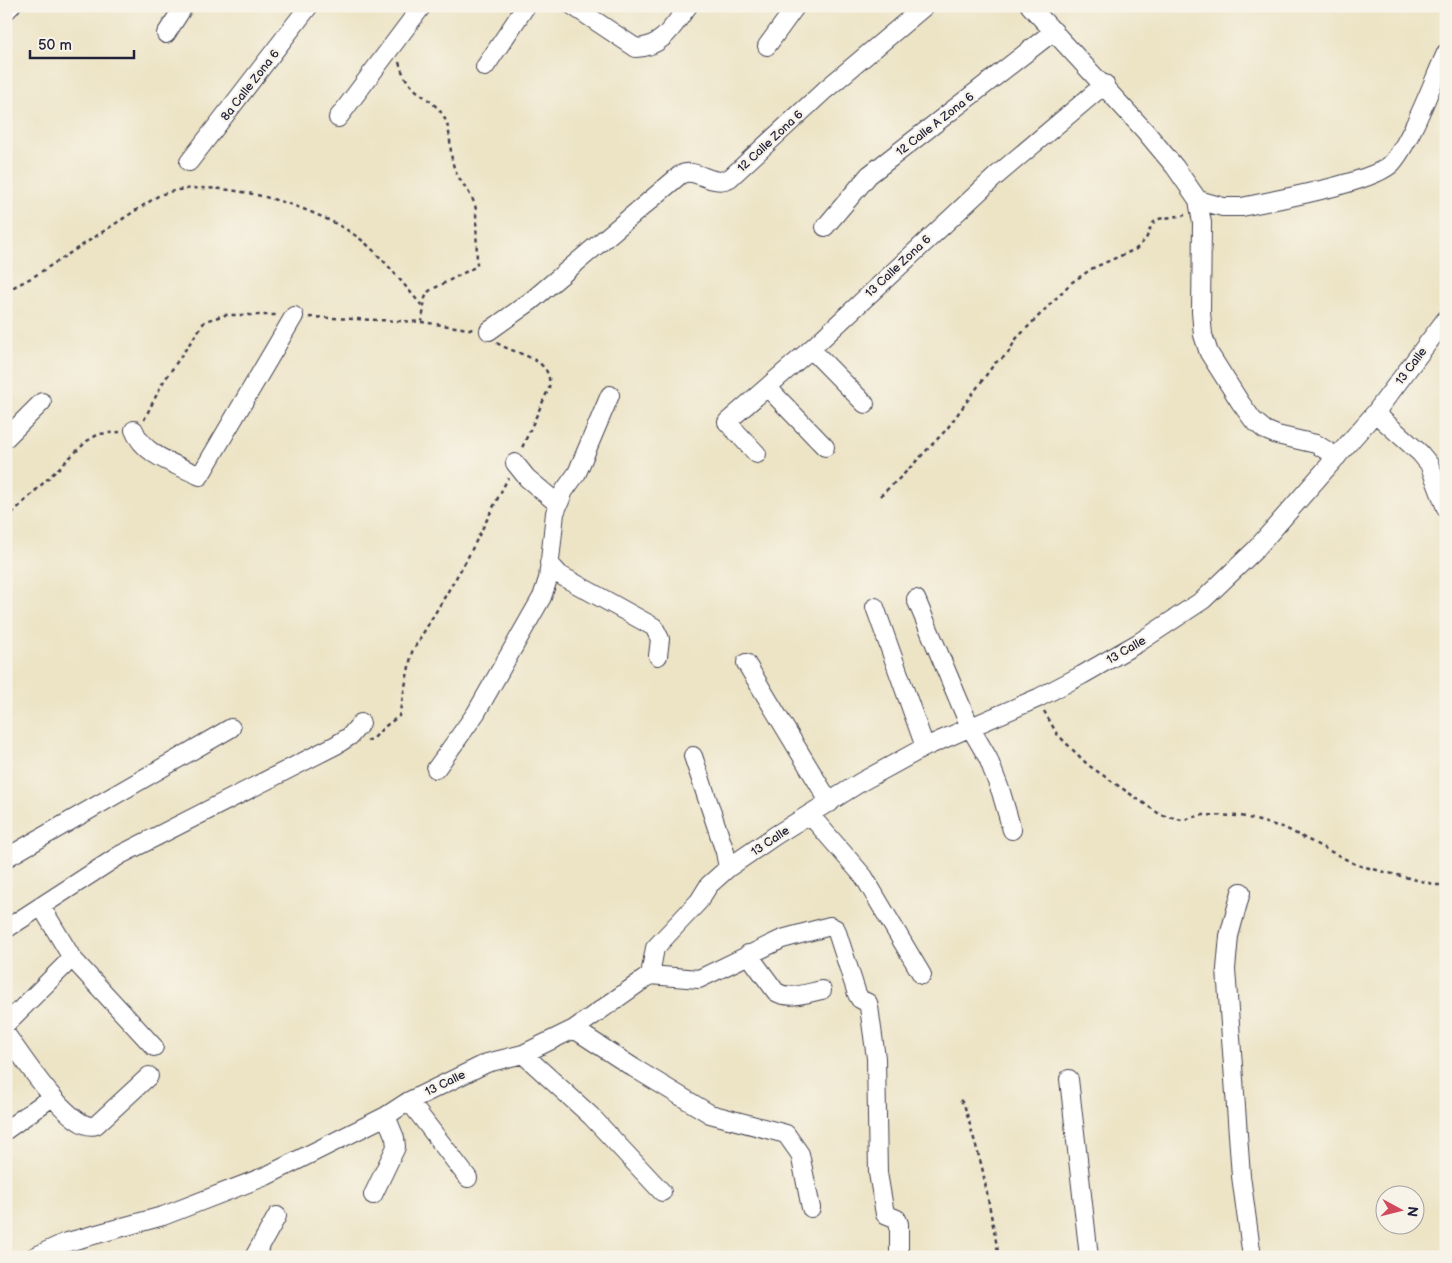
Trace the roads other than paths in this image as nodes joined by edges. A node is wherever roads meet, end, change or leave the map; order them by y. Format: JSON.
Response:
{"nodes":[{"id":1,"x":11,"y":6,"type":"edge"},
{"id":2,"x":309,"y":6,"type":"edge"},
{"id":3,"x":422,"y":6,"type":"edge"},
{"id":4,"x":526,"y":6,"type":"edge"},
{"id":5,"x":572,"y":6,"type":"edge"},
{"id":6,"x":688,"y":6,"type":"edge"},
{"id":7,"x":796,"y":6,"type":"edge"},
{"id":8,"x":925,"y":6,"type":"edge"},
{"id":9,"x":1030,"y":6,"type":"edge"},
{"id":10,"x":182,"y":7,"type":"edge"},
{"id":11,"x":6,"y":11,"type":"edge"},
{"id":12,"x":1054,"y":31,"type":"junction"},
{"id":13,"x":166,"y":34,"type":"dead end"},
{"id":14,"x":767,"y":46,"type":"dead end"},
{"id":15,"x":1446,"y":53,"type":"edge"},
{"id":16,"x":486,"y":67,"type":"dead end"},
{"id":17,"x":1105,"y":84,"type":"junction"},
{"id":18,"x":338,"y":118,"type":"dead end"},
{"id":19,"x":189,"y":162,"type":"dead end"},
{"id":20,"x":1198,"y":200,"type":"junction"},
{"id":21,"x":825,"y":227,"type":"dead end"},
{"id":22,"x":294,"y":316,"type":"road end"},
{"id":23,"x":1446,"y":319,"type":"edge"},
{"id":24,"x":489,"y":332,"type":"road end"},
{"id":25,"x":811,"y":348,"type":"junction"},
{"id":26,"x":768,"y":388,"type":"junction"},
{"id":27,"x":610,"y":395,"type":"dead end"},
{"id":28,"x":42,"y":402,"type":"dead end"},
{"id":29,"x":865,"y":404,"type":"dead end"},
{"id":30,"x":1375,"y":413,"type":"junction"},
{"id":31,"x":134,"y":430,"type":"road end"},
{"id":32,"x":6,"y":438,"type":"edge"},
{"id":33,"x":825,"y":447,"type":"dead end"},
{"id":34,"x":757,"y":454,"type":"dead end"},
{"id":35,"x":1337,"y":457,"type":"junction"},
{"id":36,"x":516,"y":463,"type":"road end"},
{"id":37,"x":558,"y":504,"type":"junction"},
{"id":38,"x":1446,"y":508,"type":"edge"},
{"id":39,"x":549,"y":563,"type":"junction"},
{"id":40,"x":916,"y":599,"type":"dead end"},
{"id":41,"x":875,"y":606,"type":"dead end"},
{"id":42,"x":658,"y":656,"type":"dead end"},
{"id":43,"x":746,"y":664,"type":"dead end"},
{"id":44,"x":361,"y":723,"type":"road end"},
{"id":45,"x":970,"y":727,"type":"junction"},
{"id":46,"x":231,"y":728,"type":"dead end"},
{"id":47,"x":925,"y":747,"type":"junction"},
{"id":48,"x":693,"y":756,"type":"dead end"},
{"id":49,"x":436,"y":769,"type":"dead end"},
{"id":50,"x":830,"y":803,"type":"junction"},
{"id":51,"x":810,"y":815,"type":"junction"},
{"id":52,"x":1012,"y":830,"type":"dead end"},
{"id":53,"x":6,"y":858,"type":"edge"},
{"id":54,"x":728,"y":868,"type":"junction"},
{"id":55,"x":1240,"y":892,"type":"dead end"},
{"id":56,"x":41,"y":906,"type":"junction"},
{"id":57,"x":6,"y":929,"type":"edge"},
{"id":58,"x":748,"y":954,"type":"junction"},
{"id":59,"x":72,"y":958,"type":"junction"},
{"id":60,"x":650,"y":975,"type":"junction"},
{"id":61,"x":922,"y":975,"type":"dead end"},
{"id":62,"x":822,"y":990,"type":"dead end"},
{"id":63,"x":6,"y":1024,"type":"edge"},
{"id":64,"x":574,"y":1028,"type":"junction"},
{"id":65,"x":6,"y":1034,"type":"edge"},
{"id":66,"x":154,"y":1047,"type":"dead end"},
{"id":67,"x":523,"y":1054,"type":"junction"},
{"id":68,"x":149,"y":1076,"type":"dead end"},
{"id":69,"x":1069,"y":1078,"type":"dead end"},
{"id":70,"x":52,"y":1097,"type":"junction"},
{"id":71,"x":409,"y":1101,"type":"junction"},
{"id":72,"x":386,"y":1116,"type":"junction"},
{"id":73,"x":6,"y":1130,"type":"edge"},
{"id":74,"x":468,"y":1178,"type":"dead end"},
{"id":75,"x":662,"y":1192,"type":"dead end"},
{"id":76,"x":373,"y":1196,"type":"dead end"},
{"id":77,"x":810,"y":1208,"type":"dead end"},
{"id":78,"x":277,"y":1216,"type":"dead end"},
{"id":79,"x":34,"y":1257,"type":"edge"},
{"id":80,"x":254,"y":1257,"type":"edge"},
{"id":81,"x":899,"y":1257,"type":"edge"},
{"id":82,"x":1089,"y":1257,"type":"edge"},
{"id":83,"x":1252,"y":1257,"type":"edge"}],
"edges":[{"from":1,"to":11,"type":"street"},
{"from":2,"to":19,"type":"street","name":"8a Calle Zona 6"},
{"from":3,"to":18,"type":"street"},
{"from":4,"to":16,"type":"street"},
{"from":5,"to":6,"type":"street"},
{"from":7,"to":14,"type":"street"},
{"from":8,"to":24,"type":"street","name":"12 Calle Zona 6"},
{"from":9,"to":12,"type":"street"},
{"from":10,"to":13,"type":"street"},
{"from":12,"to":17,"type":"street"},
{"from":12,"to":21,"type":"street","name":"12 Calle A Zona 6"},
{"from":15,"to":20,"type":"street"},
{"from":17,"to":20,"type":"street"},
{"from":17,"to":25,"type":"street","name":"13 Calle Zona 6"},
{"from":20,"to":35,"type":"street"},
{"from":22,"to":31,"type":"street"},
{"from":23,"to":30,"type":"street","name":"13 Calle"},
{"from":25,"to":26,"type":"street","name":"13 Calle Zona 6"},
{"from":25,"to":29,"type":"street"},
{"from":26,"to":33,"type":"street"},
{"from":26,"to":34,"type":"street","name":"13 Calle Zona 6"},
{"from":27,"to":37,"type":"street"},
{"from":28,"to":32,"type":"street"},
{"from":30,"to":35,"type":"street","name":"13 Calle"},
{"from":30,"to":38,"type":"street"},
{"from":35,"to":45,"type":"street","name":"13 Calle"},
{"from":36,"to":37,"type":"street"},
{"from":37,"to":39,"type":"street"},
{"from":39,"to":42,"type":"street"},
{"from":39,"to":49,"type":"street"},
{"from":40,"to":45,"type":"street"},
{"from":41,"to":47,"type":"street"},
{"from":43,"to":50,"type":"street"},
{"from":44,"to":56,"type":"street"},
{"from":45,"to":47,"type":"street","name":"13 Calle"},
{"from":45,"to":52,"type":"street"},
{"from":46,"to":53,"type":"street"},
{"from":47,"to":50,"type":"street","name":"13 Calle"},
{"from":48,"to":54,"type":"street"},
{"from":50,"to":51,"type":"street","name":"13 Calle"},
{"from":51,"to":54,"type":"street","name":"13 Calle"},
{"from":51,"to":61,"type":"street"},
{"from":54,"to":60,"type":"street","name":"13 Calle"},
{"from":55,"to":83,"type":"street"},
{"from":56,"to":57,"type":"street"},
{"from":56,"to":59,"type":"street"},
{"from":58,"to":60,"type":"street"},
{"from":58,"to":62,"type":"street"},
{"from":58,"to":81,"type":"street"},
{"from":59,"to":63,"type":"street"},
{"from":59,"to":66,"type":"street"},
{"from":60,"to":64,"type":"street","name":"13 Calle"},
{"from":64,"to":67,"type":"street","name":"13 Calle"},
{"from":64,"to":77,"type":"street"},
{"from":65,"to":70,"type":"street"},
{"from":67,"to":71,"type":"street","name":"13 Calle"},
{"from":67,"to":75,"type":"street"},
{"from":68,"to":70,"type":"street"},
{"from":69,"to":82,"type":"street"},
{"from":70,"to":73,"type":"street"},
{"from":71,"to":72,"type":"street","name":"13 Calle"},
{"from":71,"to":74,"type":"street"},
{"from":72,"to":76,"type":"street"},
{"from":72,"to":79,"type":"street","name":"13 Calle"},
{"from":78,"to":80,"type":"street"}]}
